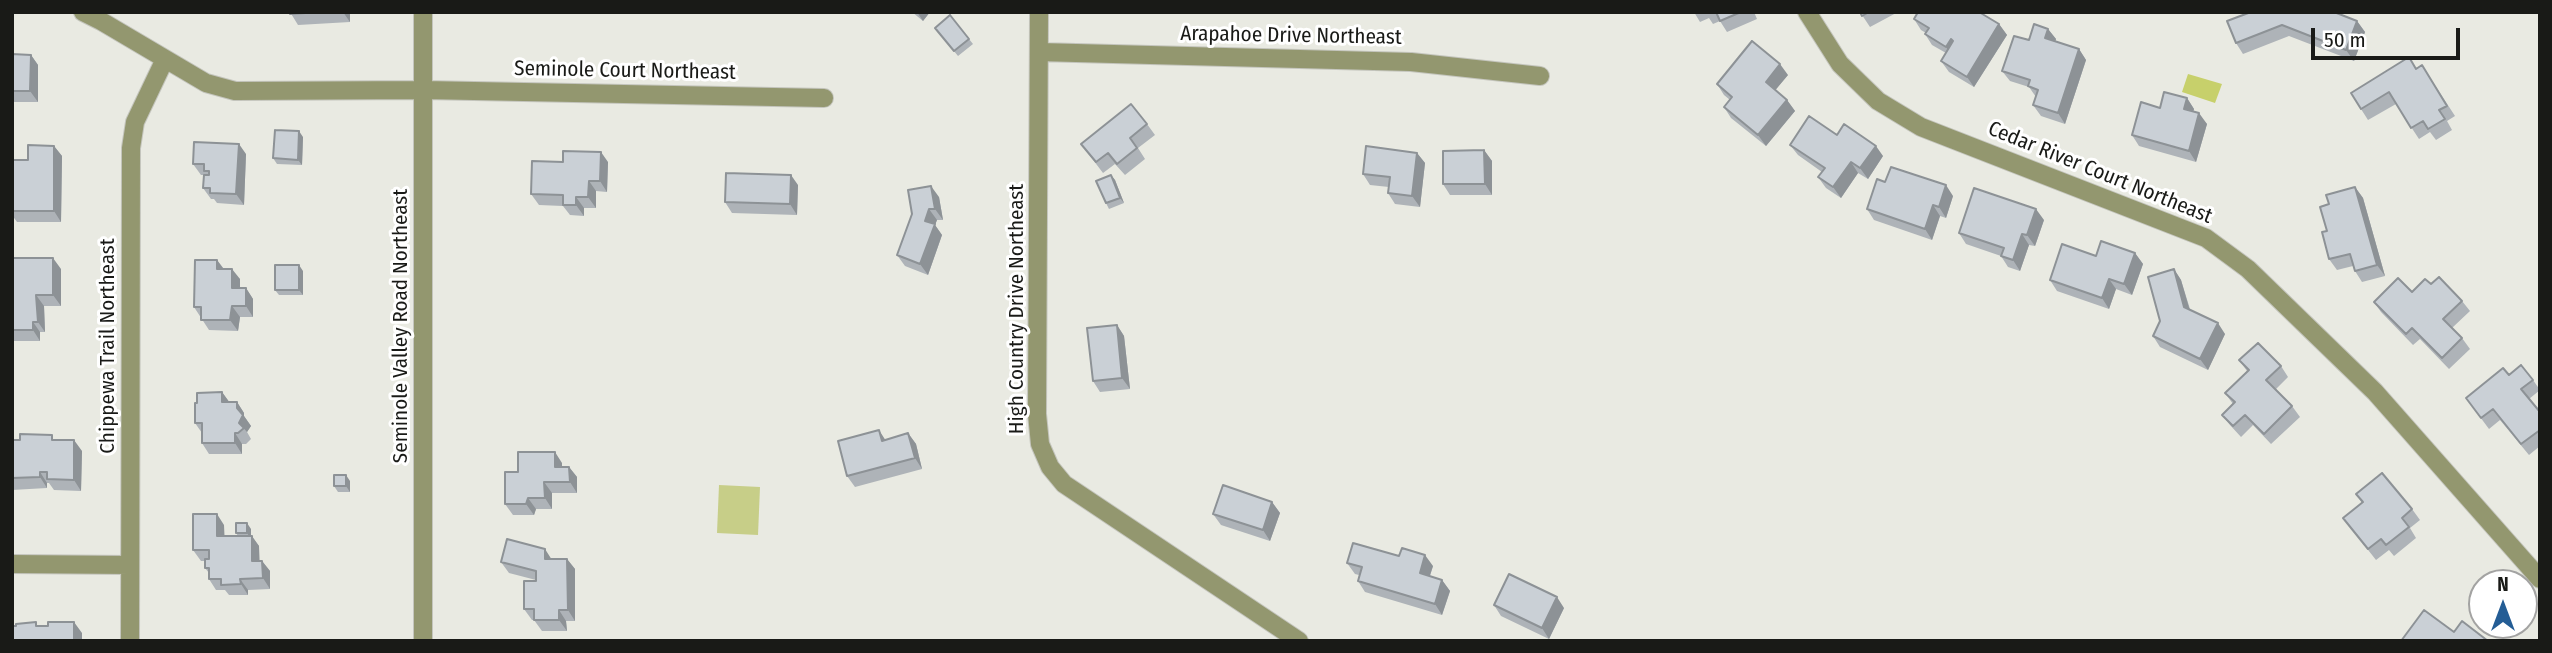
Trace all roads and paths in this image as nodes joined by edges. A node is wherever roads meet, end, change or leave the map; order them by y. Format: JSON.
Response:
{"nodes":[{"id":1,"x":83,"y":12,"type":"edge"},
{"id":2,"x":423,"y":12,"type":"edge"},
{"id":3,"x":1039,"y":12,"type":"edge"},
{"id":4,"x":1807,"y":12,"type":"edge"},
{"id":5,"x":1039,"y":52,"type":"junction"},
{"id":6,"x":165,"y":59,"type":"junction"},
{"id":7,"x":1541,"y":76,"type":"dead end"},
{"id":8,"x":424,"y":90,"type":"junction"},
{"id":9,"x":824,"y":98,"type":"dead end"},
{"id":10,"x":12,"y":564,"type":"edge"},
{"id":11,"x":130,"y":565,"type":"junction"},
{"id":12,"x":2540,"y":579,"type":"edge"},
{"id":13,"x":130,"y":641,"type":"edge"},
{"id":14,"x":423,"y":641,"type":"edge"},
{"id":15,"x":1298,"y":641,"type":"edge"}],
"edges":[{"from":1,"to":6,"type":"street","name":"Seminole Court Northeast"},
{"from":2,"to":8,"type":"street","name":"Seminole Valley Road Northeast"},
{"from":3,"to":5,"type":"street","name":"High Country Drive Northeast"},
{"from":4,"to":12,"type":"street","name":"Cedar River Court Northeast"},
{"from":5,"to":7,"type":"street","name":"Arapahoe Drive Northeast"},
{"from":5,"to":15,"type":"street","name":"High Country Drive Northeast"},
{"from":6,"to":8,"type":"street","name":"Seminole Court Northeast"},
{"from":6,"to":11,"type":"street","name":"Chippewa Trail Northeast"},
{"from":8,"to":9,"type":"street","name":"Seminole Court Northeast"},
{"from":8,"to":14,"type":"street","name":"Seminole Valley Road Northeast"},
{"from":10,"to":11,"type":"street"},
{"from":11,"to":13,"type":"street","name":"Chippewa Trail Northeast"}]}
